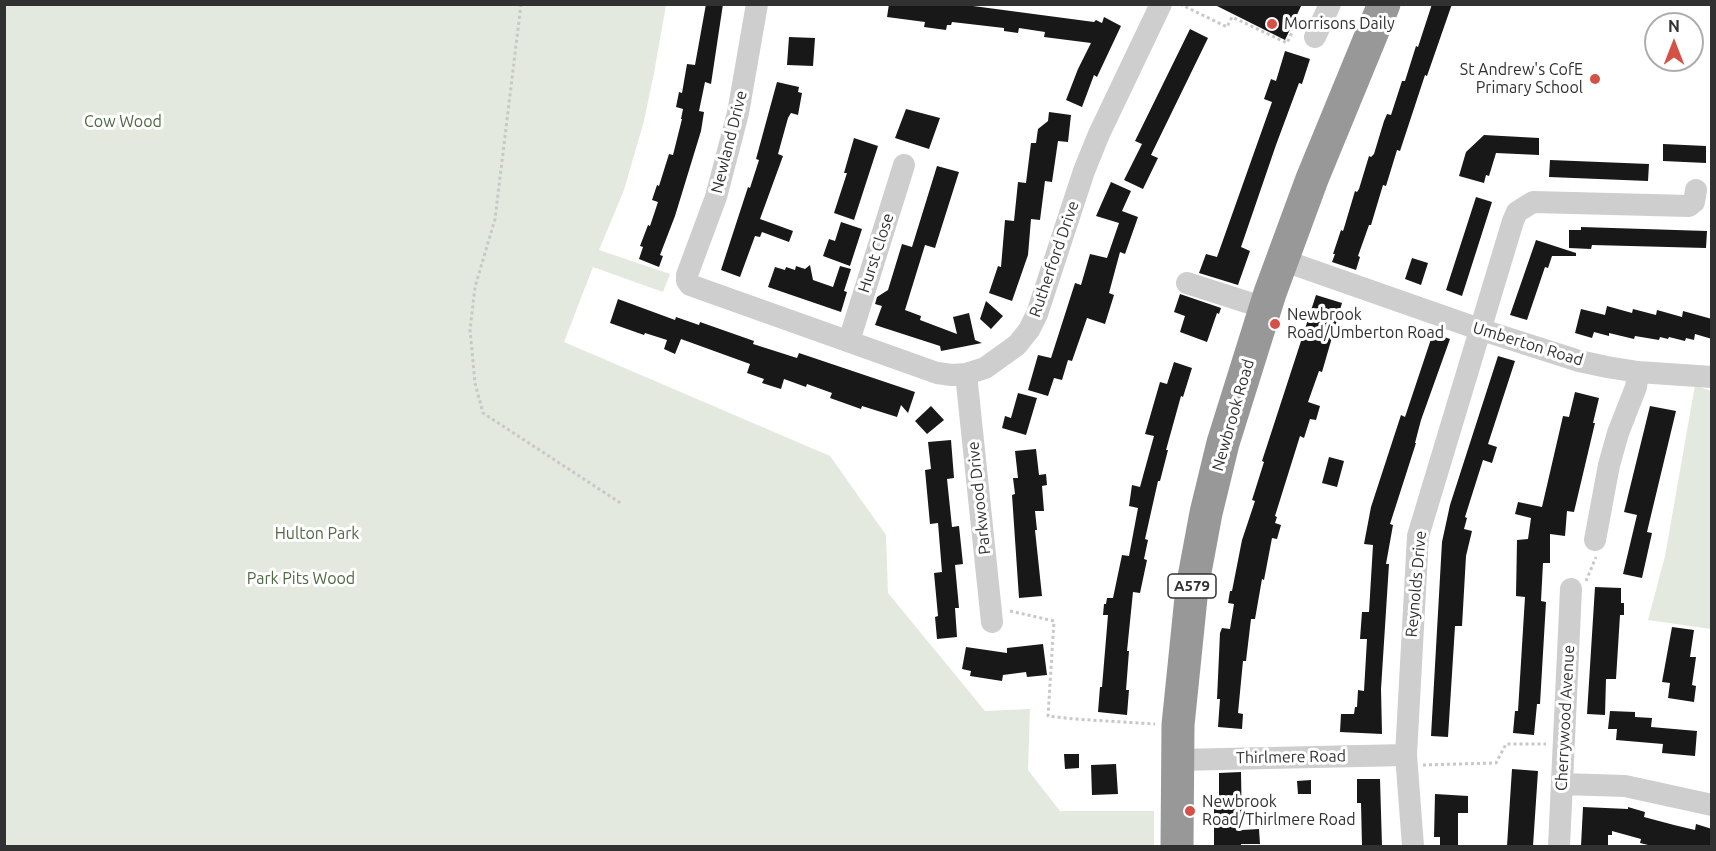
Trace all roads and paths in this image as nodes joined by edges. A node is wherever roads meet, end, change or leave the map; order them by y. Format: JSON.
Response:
{"nodes":[{"id":1,"x":521,"y":4,"type":"edge"},
{"id":2,"x":757,"y":4,"type":"edge"},
{"id":3,"x":1161,"y":4,"type":"edge"},
{"id":4,"x":1180,"y":4,"type":"edge"},
{"id":5,"x":1330,"y":4,"type":"edge"},
{"id":6,"x":1384,"y":4,"type":"edge"},
{"id":7,"x":1315,"y":37,"type":"joint"},
{"id":8,"x":906,"y":166,"type":"dead end"},
{"id":9,"x":1696,"y":190,"type":"dead end"},
{"id":10,"x":1282,"y":260,"type":"junction"},
{"id":11,"x":687,"y":275,"type":"joint"},
{"id":12,"x":1187,"y":283,"type":"dead end"},
{"id":13,"x":1265,"y":308,"type":"junction"},
{"id":14,"x":1479,"y":329,"type":"junction"},
{"id":15,"x":849,"y":341,"type":"junction"},
{"id":16,"x":1638,"y":372,"type":"junction"},
{"id":17,"x":966,"y":374,"type":"junction"},
{"id":18,"x":1712,"y":377,"type":"edge"},
{"id":19,"x":622,"y":504,"type":"dead end"},
{"id":20,"x":1601,"y":534,"type":"joint"},
{"id":21,"x":1571,"y":589,"type":"joint"},
{"id":22,"x":993,"y":618,"type":"joint"},
{"id":23,"x":1178,"y":725,"type":"junction"},
{"id":24,"x":1564,"y":744,"type":"junction"},
{"id":25,"x":1177,"y":759,"type":"junction"},
{"id":26,"x":1406,"y":760,"type":"junction"},
{"id":27,"x":1562,"y":784,"type":"junction"},
{"id":28,"x":1712,"y":805,"type":"edge"},
{"id":29,"x":1177,"y":846,"type":"edge"},
{"id":30,"x":1413,"y":846,"type":"edge"},
{"id":31,"x":1559,"y":846,"type":"edge"}],
"edges":[{"from":1,"to":19,"type":"path"},
{"from":2,"to":11,"type":"street","name":"Newland Drive"},
{"from":3,"to":17,"type":"street","name":"Rutherford Drive"},
{"from":4,"to":7,"type":"path"},
{"from":5,"to":7,"type":"street"},
{"from":6,"to":10,"type":"highway","name":"Newbrook Road","number":"A579"},
{"from":8,"to":15,"type":"street","name":"Hurst Close"},
{"from":9,"to":14,"type":"street","name":"Reynolds Drive"},
{"from":10,"to":13,"type":"highway","name":"Newbrook Road","number":"A579"},
{"from":10,"to":14,"type":"street","name":"Umberton Road"},
{"from":11,"to":15,"type":"street","name":"Rutherford Drive"},
{"from":12,"to":13,"type":"street"},
{"from":13,"to":23,"type":"highway","name":"Newbrook Road","number":"A579"},
{"from":14,"to":16,"type":"street","name":"Umberton Road"},
{"from":14,"to":26,"type":"street","name":"Reynolds Drive"},
{"from":15,"to":17,"type":"street","name":"Rutherford Drive"},
{"from":16,"to":18,"type":"street","name":"Umberton Road"},
{"from":16,"to":20,"type":"street"},
{"from":17,"to":22,"type":"street","name":"Parkwood Drive"},
{"from":20,"to":21,"type":"path"},
{"from":21,"to":24,"type":"street","name":"Cherrywood Avenue"},
{"from":22,"to":23,"type":"path"},
{"from":23,"to":25,"type":"highway","name":"Newbrook Road","number":"A579"},
{"from":24,"to":26,"type":"path"},
{"from":24,"to":27,"type":"street","name":"Cherrywood Avenue"},
{"from":25,"to":26,"type":"street","name":"Thirlmere Road"},
{"from":25,"to":29,"type":"highway","name":"Newbrook Road","number":"A579"},
{"from":26,"to":30,"type":"street","name":"Reynolds Drive"},
{"from":27,"to":28,"type":"street"},
{"from":27,"to":31,"type":"street","name":"Cherrywood Avenue"}]}
